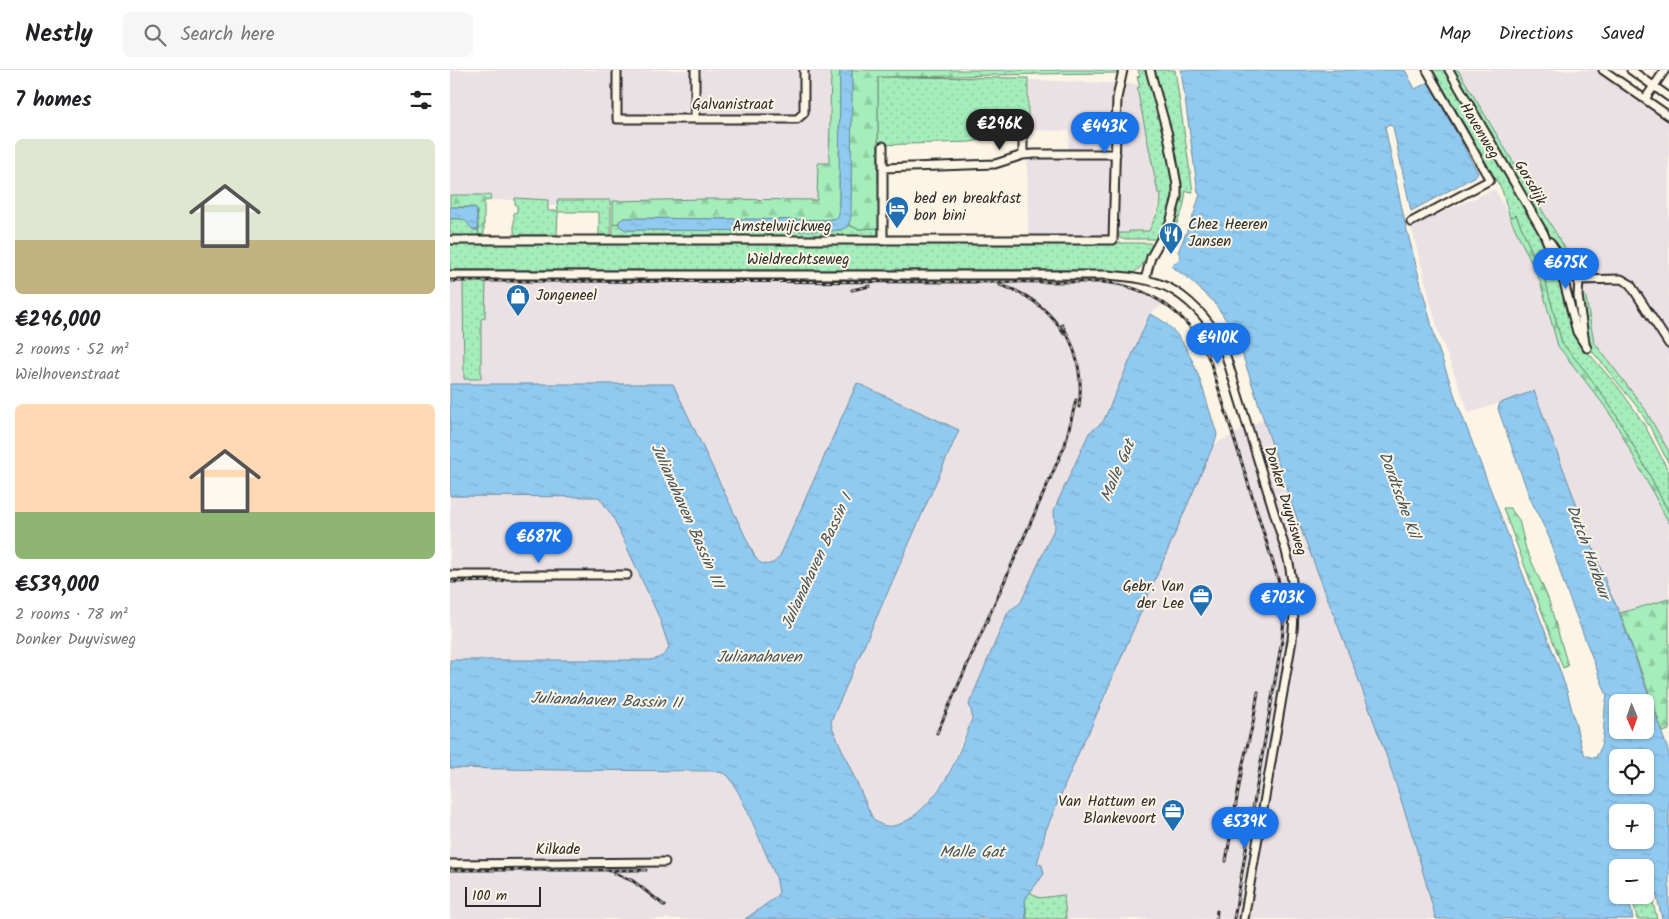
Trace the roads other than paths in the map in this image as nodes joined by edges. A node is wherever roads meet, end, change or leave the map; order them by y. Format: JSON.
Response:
{"nodes":[{"id":1,"x":616,"y":70,"type":"edge"},
{"id":2,"x":695,"y":70,"type":"edge"},
{"id":3,"x":804,"y":70,"type":"edge"},
{"id":4,"x":1123,"y":70,"type":"edge"},
{"id":5,"x":1150,"y":70,"type":"edge"},
{"id":6,"x":1427,"y":70,"type":"edge"},
{"id":7,"x":1449,"y":70,"type":"edge"},
{"id":8,"x":1603,"y":70,"type":"edge"},
{"id":9,"x":1631,"y":70,"type":"edge"},
{"id":10,"x":1664,"y":71,"type":"edge"},
{"id":11,"x":1653,"y":86,"type":"junction"},
{"id":12,"x":1669,"y":97,"type":"edge"},
{"id":13,"x":1646,"y":99,"type":"junction"},
{"id":14,"x":1669,"y":116,"type":"edge"},
{"id":15,"x":694,"y":119,"type":"junction"},
{"id":16,"x":1023,"y":134,"type":"dead end"},
{"id":17,"x":883,"y":146,"type":"dead end"},
{"id":18,"x":1116,"y":154,"type":"junction"},
{"id":19,"x":1023,"y":155,"type":"junction"},
{"id":20,"x":883,"y":168,"type":"junction"},
{"id":21,"x":1411,"y":222,"type":"dead end"},
{"id":22,"x":1543,"y":232,"type":"junction"},
{"id":23,"x":450,"y":240,"type":"edge"},
{"id":24,"x":883,"y":241,"type":"junction"},
{"id":25,"x":450,"y":275,"type":"edge"},
{"id":26,"x":1145,"y":280,"type":"junction"},
{"id":27,"x":1579,"y":280,"type":"junction"},
{"id":28,"x":1669,"y":344,"type":"edge"},
{"id":29,"x":450,"y":575,"type":"edge"},
{"id":30,"x":627,"y":575,"type":"dead end"},
{"id":31,"x":665,"y":862,"type":"dead end"},
{"id":32,"x":450,"y":864,"type":"edge"},
{"id":33,"x":1244,"y":919,"type":"edge"}],
"edges":[{"from":1,"to":15,"type":"street","name":"Galvanistraat"},
{"from":2,"to":15,"type":"street"},
{"from":3,"to":15,"type":"street","name":"Galvanistraat"},
{"from":4,"to":18,"type":"street"},
{"from":5,"to":26,"type":"street"},
{"from":6,"to":21,"type":"street","name":"Havenweg"},
{"from":7,"to":22,"type":"street","name":"Gorsdijk"},
{"from":8,"to":13,"type":"street"},
{"from":9,"to":11,"type":"street"},
{"from":10,"to":11,"type":"street"},
{"from":11,"to":12,"type":"street"},
{"from":11,"to":13,"type":"street"},
{"from":13,"to":14,"type":"street"},
{"from":16,"to":19,"type":"street"},
{"from":17,"to":20,"type":"street"},
{"from":18,"to":19,"type":"street"},
{"from":18,"to":24,"type":"street","name":"Amstelwijckweg"},
{"from":19,"to":20,"type":"street"},
{"from":20,"to":24,"type":"street"},
{"from":22,"to":27,"type":"street","name":"Gorsdijk"},
{"from":22,"to":27,"type":"street","name":"Gorsdijk"},
{"from":23,"to":24,"type":"street","name":"Amstelwijckweg"},
{"from":25,"to":26,"type":"street","name":"Wieldrechtseweg"},
{"from":26,"to":33,"type":"street","name":"Donker Duyvisweg"},
{"from":27,"to":28,"type":"street"},
{"from":29,"to":30,"type":"street"},
{"from":31,"to":32,"type":"street","name":"Kilkade"}]}
